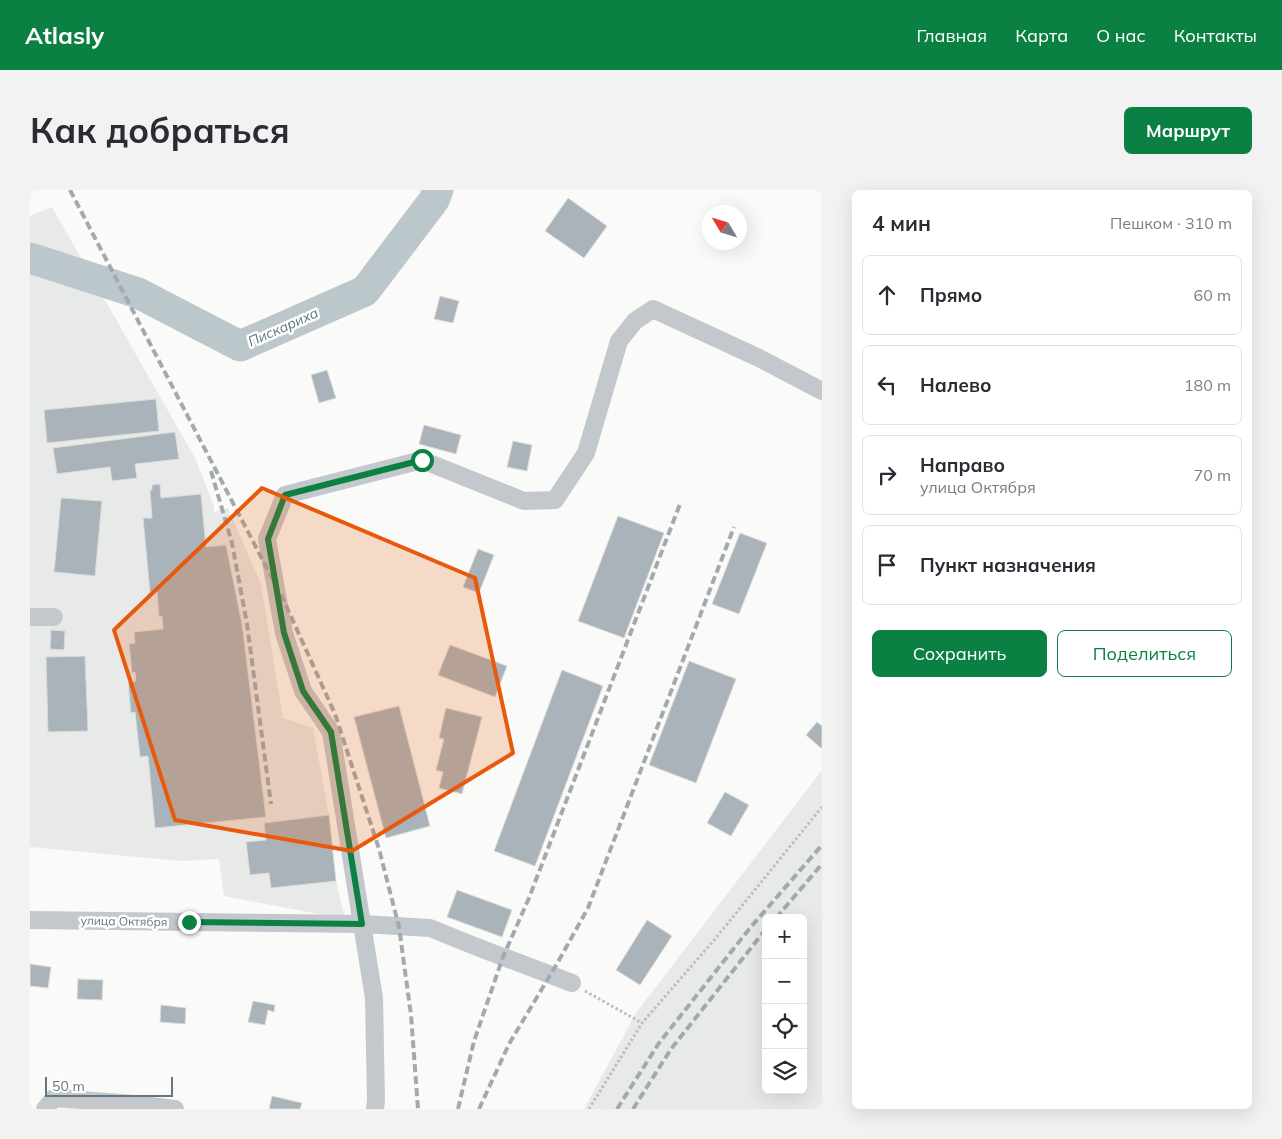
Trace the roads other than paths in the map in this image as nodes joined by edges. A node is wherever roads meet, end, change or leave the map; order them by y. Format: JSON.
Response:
{"nodes":[{"id":1,"x":822,"y":391,"type":"edge"},
{"id":2,"x":54,"y":617,"type":"dead end"},
{"id":3,"x":30,"y":618,"type":"edge"},
{"id":4,"x":30,"y":920,"type":"edge"},
{"id":5,"x":362,"y":924,"type":"junction"},
{"id":6,"x":572,"y":984,"type":"road end"},
{"id":7,"x":46,"y":1109,"type":"edge"},
{"id":8,"x":175,"y":1109,"type":"edge"},
{"id":9,"x":375,"y":1109,"type":"edge"}],
"edges":[{"from":1,"to":5,"type":"street"},
{"from":2,"to":3,"type":"street"},
{"from":4,"to":5,"type":"street","name":"улица Октября"},
{"from":5,"to":6,"type":"street","name":"улица Октября"},
{"from":5,"to":9,"type":"street"},
{"from":7,"to":8,"type":"street"}]}
